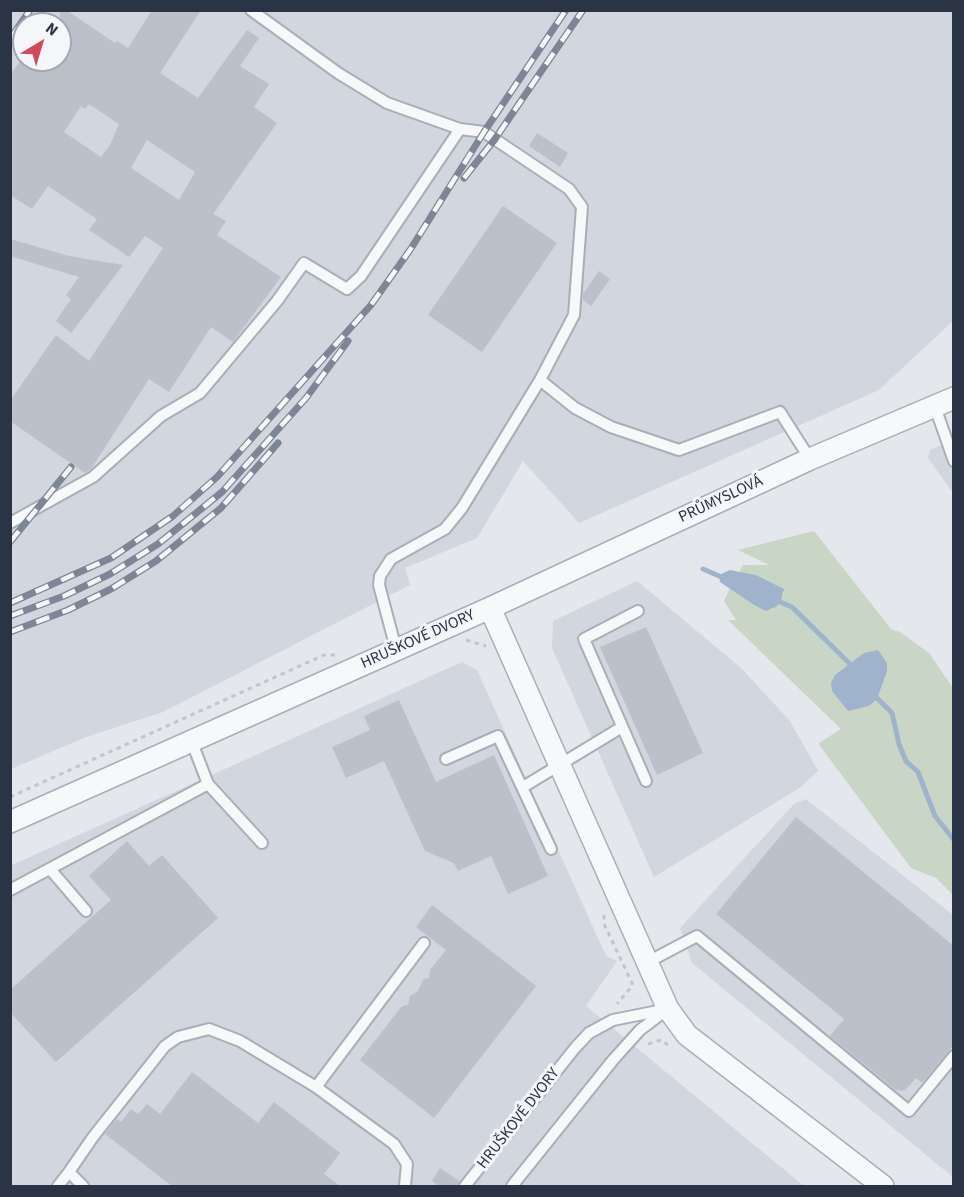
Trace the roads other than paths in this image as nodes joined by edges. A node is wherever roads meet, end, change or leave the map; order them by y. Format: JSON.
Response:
{"nodes":[{"id":1,"x":251,"y":10,"type":"edge"},
{"id":2,"x":460,"y":129,"type":"junction"},
{"id":3,"x":540,"y":380,"type":"junction"},
{"id":4,"x":944,"y":402,"type":"edge"},
{"id":5,"x":810,"y":459,"type":"junction"},
{"id":6,"x":954,"y":460,"type":"edge"},
{"id":7,"x":10,"y":523,"type":"edge"},
{"id":8,"x":490,"y":608,"type":"junction"},
{"id":9,"x":638,"y":611,"type":"dead end"},
{"id":10,"x":396,"y":649,"type":"junction"},
{"id":11,"x":622,"y":727,"type":"junction"},
{"id":12,"x":191,"y":739,"type":"junction"},
{"id":13,"x":446,"y":759,"type":"dead end"},
{"id":14,"x":560,"y":763,"type":"junction"},
{"id":15,"x":646,"y":781,"type":"dead end"},
{"id":16,"x":208,"y":784,"type":"junction"},
{"id":17,"x":523,"y":787,"type":"junction"},
{"id":18,"x":10,"y":822,"type":"edge"},
{"id":19,"x":262,"y":843,"type":"dead end"},
{"id":20,"x":551,"y":849,"type":"dead end"},
{"id":21,"x":50,"y":869,"type":"junction"},
{"id":22,"x":10,"y":890,"type":"edge"},
{"id":23,"x":86,"y":911,"type":"dead end"},
{"id":24,"x":424,"y":943,"type":"dead end"},
{"id":25,"x":645,"y":963,"type":"junction"},
{"id":26,"x":668,"y":1009,"type":"junction"},
{"id":27,"x":954,"y":1056,"type":"edge"},
{"id":28,"x":316,"y":1087,"type":"junction"},
{"id":29,"x":69,"y":1172,"type":"junction"},
{"id":30,"x":58,"y":1186,"type":"edge"},
{"id":31,"x":83,"y":1186,"type":"edge"},
{"id":32,"x":405,"y":1186,"type":"edge"},
{"id":33,"x":465,"y":1186,"type":"edge"},
{"id":34,"x":512,"y":1186,"type":"edge"},
{"id":35,"x":883,"y":1186,"type":"edge"}],
"edges":[{"from":1,"to":2,"type":"lane"},
{"from":2,"to":3,"type":"lane"},
{"from":2,"to":7,"type":"lane"},
{"from":3,"to":5,"type":"lane"},
{"from":3,"to":10,"type":"lane"},
{"from":4,"to":5,"type":"street","name":"PRŮMYSLOVÁ"},
{"from":4,"to":6,"type":"lane"},
{"from":5,"to":8,"type":"street","name":"PRŮMYSLOVÁ"},
{"from":8,"to":10,"type":"street","name":"HRUŠKOVÉ DVORY"},
{"from":8,"to":14,"type":"street","name":"HRUŠKOVÉ DVORY"},
{"from":9,"to":11,"type":"lane"},
{"from":10,"to":12,"type":"street","name":"HRUŠKOVÉ DVORY"},
{"from":11,"to":14,"type":"lane"},
{"from":11,"to":15,"type":"lane"},
{"from":12,"to":16,"type":"lane"},
{"from":12,"to":18,"type":"street","name":"HRUŠKOVÉ DVORY"},
{"from":13,"to":17,"type":"lane"},
{"from":14,"to":17,"type":"lane"},
{"from":14,"to":25,"type":"street","name":"HRUŠKOVÉ DVORY"},
{"from":16,"to":19,"type":"lane"},
{"from":16,"to":21,"type":"lane"},
{"from":17,"to":20,"type":"lane"},
{"from":21,"to":22,"type":"lane"},
{"from":21,"to":23,"type":"lane"},
{"from":24,"to":28,"type":"lane"},
{"from":25,"to":26,"type":"street","name":"HRUŠKOVÉ DVORY"},
{"from":25,"to":27,"type":"lane"},
{"from":26,"to":33,"type":"lane","name":"HRUŠKOVÉ DVORY"},
{"from":26,"to":34,"type":"lane"},
{"from":26,"to":35,"type":"street","name":"HRUŠKOVÉ DVORY"},
{"from":28,"to":29,"type":"lane"},
{"from":28,"to":32,"type":"lane"},
{"from":29,"to":30,"type":"lane"},
{"from":29,"to":31,"type":"lane"}]}
